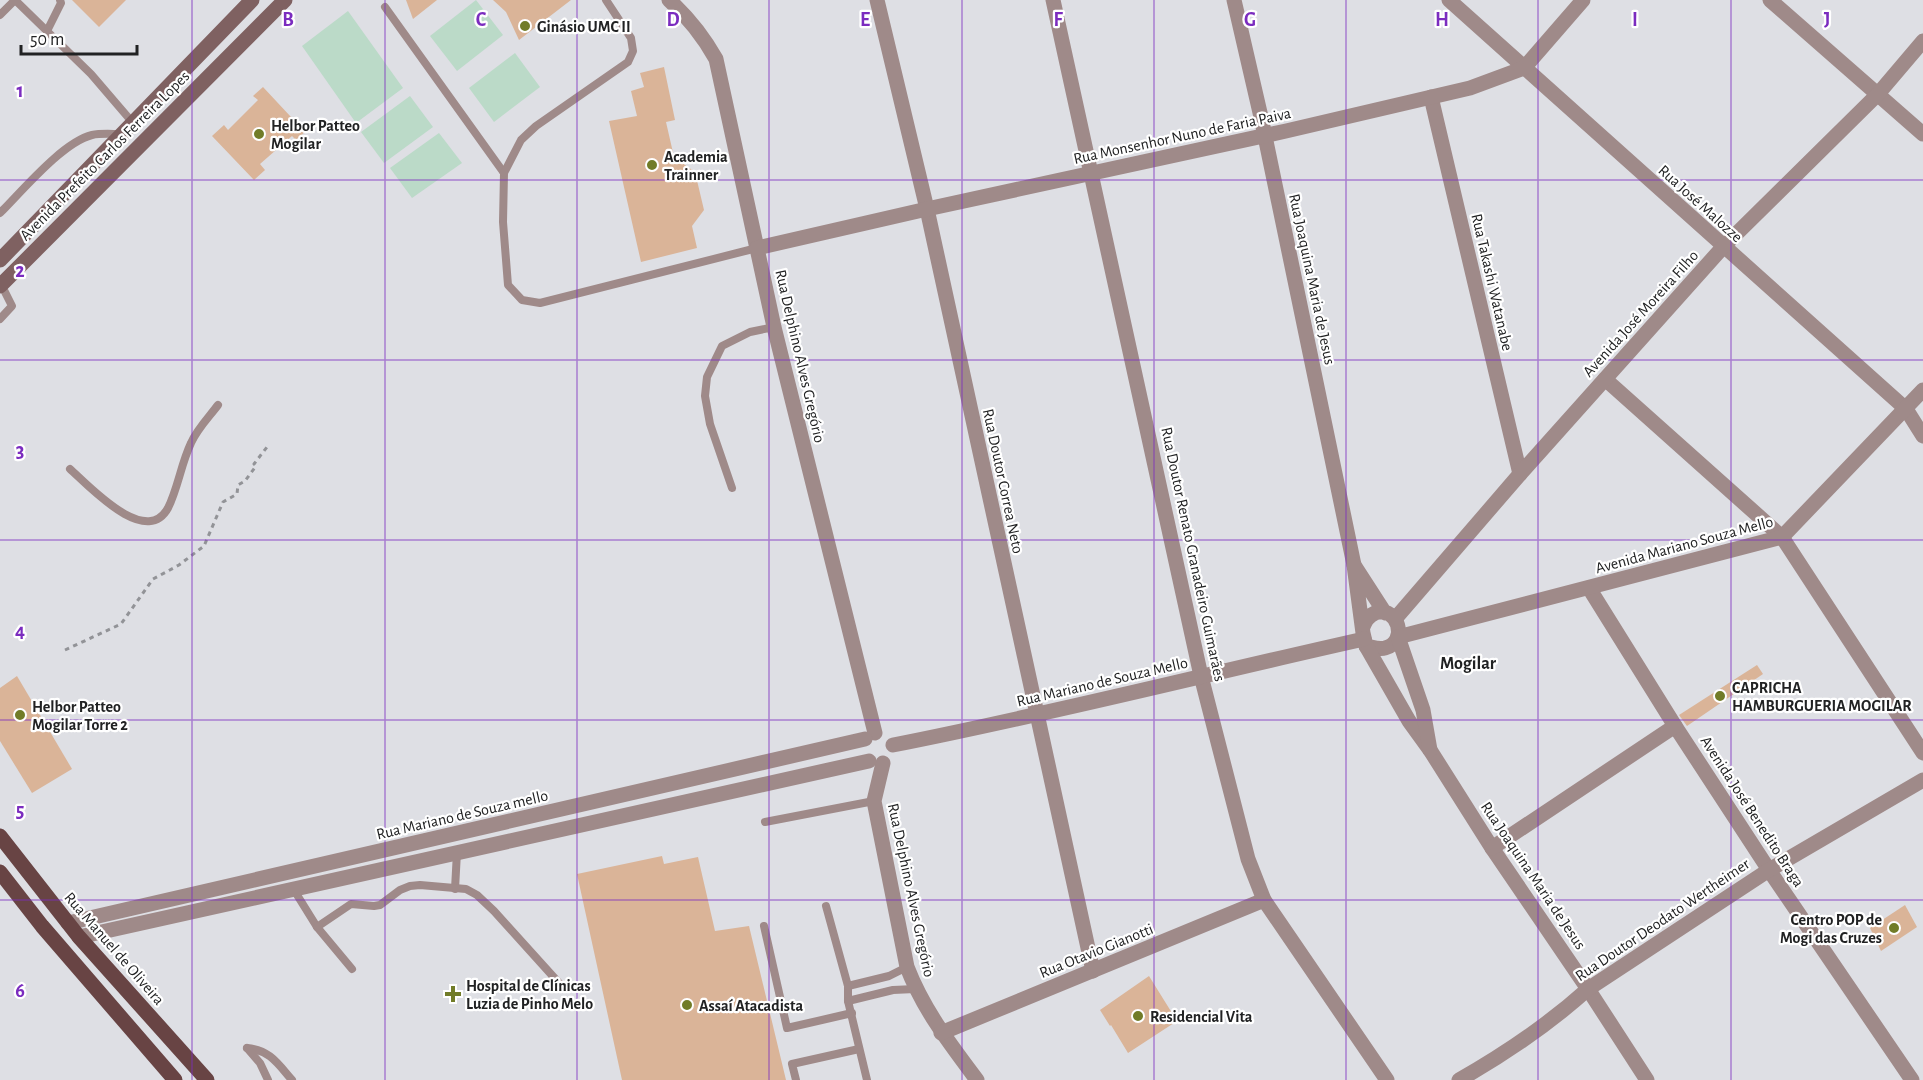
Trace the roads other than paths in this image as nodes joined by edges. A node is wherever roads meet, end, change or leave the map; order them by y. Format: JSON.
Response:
{"nodes":[{"id":1,"x":60,"y":0,"type":"edge"},
{"id":2,"x":252,"y":0,"type":"edge"},
{"id":3,"x":285,"y":0,"type":"edge"},
{"id":4,"x":606,"y":0,"type":"edge"},
{"id":5,"x":669,"y":0,"type":"edge"},
{"id":6,"x":876,"y":0,"type":"edge"},
{"id":7,"x":1053,"y":0,"type":"edge"},
{"id":8,"x":1234,"y":0,"type":"edge"},
{"id":9,"x":1449,"y":0,"type":"edge"},
{"id":10,"x":1583,"y":0,"type":"edge"},
{"id":11,"x":1770,"y":0,"type":"edge"},
{"id":12,"x":385,"y":7,"type":"dead end"},
{"id":13,"x":0,"y":15,"type":"edge"},
{"id":14,"x":47,"y":32,"type":"junction"},
{"id":15,"x":1923,"y":42,"type":"edge"},
{"id":16,"x":1524,"y":68,"type":"junction"},
{"id":17,"x":1878,"y":94,"type":"junction"},
{"id":18,"x":1431,"y":98,"type":"junction"},
{"id":19,"x":133,"y":123,"type":"junction"},
{"id":20,"x":122,"y":134,"type":"junction"},
{"id":21,"x":1923,"y":134,"type":"edge"},
{"id":22,"x":1265,"y":135,"type":"junction"},
{"id":23,"x":504,"y":173,"type":"junction"},
{"id":24,"x":1092,"y":173,"type":"junction"},
{"id":25,"x":927,"y":209,"type":"junction"},
{"id":26,"x":0,"y":213,"type":"edge"},
{"id":27,"x":1723,"y":247,"type":"junction"},
{"id":28,"x":757,"y":248,"type":"junction"},
{"id":29,"x":3,"y":254,"type":"edge"},
{"id":30,"x":1,"y":285,"type":"edge"},
{"id":31,"x":0,"y":319,"type":"edge"},
{"id":32,"x":774,"y":327,"type":"junction"},
{"id":33,"x":1605,"y":379,"type":"junction"},
{"id":34,"x":1923,"y":390,"type":"edge"},
{"id":35,"x":218,"y":405,"type":"dead end"},
{"id":36,"x":1906,"y":410,"type":"junction"},
{"id":37,"x":1923,"y":436,"type":"edge"},
{"id":38,"x":70,"y":469,"type":"dead end"},
{"id":39,"x":1520,"y":474,"type":"junction"},
{"id":40,"x":732,"y":488,"type":"dead end"},
{"id":41,"x":1782,"y":537,"type":"junction"},
{"id":42,"x":1354,"y":565,"type":"junction"},
{"id":43,"x":1589,"y":588,"type":"junction"},
{"id":44,"x":1390,"y":616,"type":"junction"},
{"id":45,"x":1364,"y":637,"type":"junction"},
{"id":46,"x":1398,"y":637,"type":"junction"},
{"id":47,"x":1201,"y":676,"type":"junction"},
{"id":48,"x":1036,"y":716,"type":"junction"},
{"id":49,"x":1675,"y":726,"type":"junction"},
{"id":50,"x":870,"y":736,"type":"junction"},
{"id":51,"x":893,"y":745,"type":"junction"},
{"id":52,"x":1430,"y":750,"type":"junction"},
{"id":53,"x":1923,"y":753,"type":"edge"},
{"id":54,"x":876,"y":762,"type":"junction"},
{"id":55,"x":1923,"y":780,"type":"edge"},
{"id":56,"x":874,"y":801,"type":"junction"},
{"id":57,"x":765,"y":822,"type":"dead end"},
{"id":58,"x":0,"y":836,"type":"edge"},
{"id":59,"x":1492,"y":848,"type":"junction"},
{"id":60,"x":457,"y":852,"type":"junction"},
{"id":61,"x":1769,"y":870,"type":"junction"},
{"id":62,"x":0,"y":872,"type":"edge"},
{"id":63,"x":455,"y":889,"type":"junction"},
{"id":64,"x":294,"y":890,"type":"junction"},
{"id":65,"x":1264,"y":900,"type":"junction"},
{"id":66,"x":826,"y":906,"type":"dead end"},
{"id":67,"x":68,"y":923,"type":"junction"},
{"id":68,"x":764,"y":926,"type":"dead end"},
{"id":69,"x":317,"y":927,"type":"junction"},
{"id":70,"x":79,"y":937,"type":"junction"},
{"id":71,"x":907,"y":968,"type":"junction"},
{"id":72,"x":352,"y":969,"type":"dead end"},
{"id":73,"x":1093,"y":971,"type":"junction"},
{"id":74,"x":559,"y":982,"type":"dead end"},
{"id":75,"x":848,"y":986,"type":"junction"},
{"id":76,"x":915,"y":989,"type":"junction"},
{"id":77,"x":1588,"y":989,"type":"junction"},
{"id":78,"x":848,"y":1001,"type":"junction"},
{"id":79,"x":852,"y":1013,"type":"junction"},
{"id":80,"x":941,"y":1033,"type":"junction"},
{"id":81,"x":859,"y":1049,"type":"junction"},
{"id":82,"x":175,"y":1080,"type":"edge"},
{"id":83,"x":207,"y":1080,"type":"edge"},
{"id":84,"x":268,"y":1080,"type":"edge"},
{"id":85,"x":292,"y":1080,"type":"edge"},
{"id":86,"x":796,"y":1080,"type":"edge"},
{"id":87,"x":867,"y":1080,"type":"edge"},
{"id":88,"x":976,"y":1080,"type":"edge"},
{"id":89,"x":1387,"y":1080,"type":"edge"},
{"id":90,"x":1459,"y":1080,"type":"edge"},
{"id":91,"x":1647,"y":1080,"type":"edge"},
{"id":92,"x":1912,"y":1080,"type":"edge"}],
"edges":[{"from":1,"to":14,"type":"lane"},
{"from":2,"to":19,"type":"main road","name":"Avenida Prefeito Carlos Ferreira Lopes"},
{"from":3,"to":30,"type":"main road","name":"Avenida Prefeito Carlos Ferreira Lopes"},
{"from":4,"to":23,"type":"lane"},
{"from":5,"to":28,"type":"street","name":"Rua Delphino Alves Gregório"},
{"from":6,"to":25,"type":"street","name":"Rua Doutor Correa Neto"},
{"from":7,"to":24,"type":"street","name":"Rua Doutor Renato Granadeiro Guimarães"},
{"from":8,"to":22,"type":"street","name":"Rua Joaquina Maria de Jesus"},
{"from":9,"to":16,"type":"street","name":"Rua José Malozze"},
{"from":10,"to":16,"type":"street","name":"Rua Monsenhor Nuno de Faria Paiva"},
{"from":11,"to":17,"type":"street"},
{"from":12,"to":23,"type":"lane"},
{"from":13,"to":14,"type":"lane"},
{"from":14,"to":19,"type":"lane"},
{"from":15,"to":17,"type":"street","name":"Avenida José Moreira Filho"},
{"from":16,"to":18,"type":"street","name":"Rua Monsenhor Nuno de Faria Paiva"},
{"from":16,"to":27,"type":"street","name":"Rua José Malozze"},
{"from":17,"to":21,"type":"street"},
{"from":17,"to":27,"type":"street","name":"Avenida José Moreira Filho"},
{"from":18,"to":22,"type":"street","name":"Rua Monsenhor Nuno de Faria Paiva"},
{"from":18,"to":39,"type":"street","name":"Rua Takashi Watanabe"},
{"from":19,"to":20,"type":"main road","name":"Avenida Prefeito Carlos Ferreira Lopes"},
{"from":20,"to":26,"type":"lane"},
{"from":20,"to":29,"type":"main road","name":"Avenida Prefeito Carlos Ferreira Lopes"},
{"from":22,"to":24,"type":"street","name":"Rua Monsenhor Nuno de Faria Paiva"},
{"from":22,"to":42,"type":"street","name":"Rua Joaquina Maria de Jesus"},
{"from":23,"to":28,"type":"lane"},
{"from":24,"to":25,"type":"street","name":"Rua Monsenhor Nuno de Faria Paiva"},
{"from":24,"to":47,"type":"street","name":"Rua Doutor Renato Granadeiro Guimarães"},
{"from":25,"to":28,"type":"street","name":"Rua Monsenhor Nuno de Faria Paiva"},
{"from":25,"to":48,"type":"street","name":"Rua Doutor Correa Neto"},
{"from":27,"to":33,"type":"street","name":"Avenida José Moreira Filho"},
{"from":27,"to":36,"type":"street","name":"Rua José Malozze"},
{"from":28,"to":32,"type":"street","name":"Rua Delphino Alves Gregório"},
{"from":30,"to":31,"type":"lane"},
{"from":32,"to":40,"type":"lane"},
{"from":32,"to":50,"type":"street","name":"Rua Delphino Alves Gregório"},
{"from":33,"to":39,"type":"street","name":"Avenida José Moreira Filho"},
{"from":33,"to":41,"type":"street"},
{"from":34,"to":36,"type":"street","name":"Avenida Mariano Souza Mello"},
{"from":35,"to":38,"type":"lane"},
{"from":36,"to":37,"type":"street","name":"Rua José Malozze"},
{"from":36,"to":41,"type":"street","name":"Avenida Mariano Souza Mello"},
{"from":39,"to":44,"type":"street","name":"Avenida José Moreira Filho"},
{"from":41,"to":43,"type":"street","name":"Avenida Mariano Souza Mello"},
{"from":41,"to":53,"type":"street"},
{"from":42,"to":44,"type":"street"},
{"from":42,"to":45,"type":"street","name":"Rua Joaquina Maria de Jesus"},
{"from":43,"to":46,"type":"street","name":"Avenida Mariano Souza Mello"},
{"from":43,"to":49,"type":"street","name":"Avenida José Benedito Braga"},
{"from":44,"to":45,"type":"street"},
{"from":44,"to":46,"type":"street"},
{"from":45,"to":46,"type":"street"},
{"from":45,"to":47,"type":"street","name":"Rua Mariano de Souza Mello"},
{"from":45,"to":52,"type":"street","name":"Rua Joaquina Maria de Jesus"},
{"from":46,"to":52,"type":"street","name":"Rua Joaquina Maria de Jesus"},
{"from":47,"to":48,"type":"street","name":"Rua Mariano de Souza Mello"},
{"from":47,"to":65,"type":"street","name":"Rua Doutor Renato Granadeiro Guimarães"},
{"from":48,"to":51,"type":"street","name":"Rua Mariano de Souza Mello"},
{"from":48,"to":73,"type":"street","name":"Rua Doutor Correa Neto"},
{"from":49,"to":59,"type":"street"},
{"from":49,"to":61,"type":"street","name":"Avenida José Benedito Braga"},
{"from":50,"to":51,"type":"street"},
{"from":50,"to":54,"type":"street"},
{"from":50,"to":67,"type":"street","name":"Rua Mariano de Souza mello"},
{"from":51,"to":54,"type":"street"},
{"from":52,"to":59,"type":"street","name":"Rua Joaquina Maria de Jesus"},
{"from":54,"to":56,"type":"street","name":"Rua Delphino Alves Gregório"},
{"from":54,"to":60,"type":"street"},
{"from":55,"to":61,"type":"street","name":"Rua Doutor Deodato Wertheimer"},
{"from":56,"to":57,"type":"lane"},
{"from":56,"to":71,"type":"street","name":"Rua Delphino Alves Gregório"},
{"from":58,"to":67,"type":"main road","name":"Rua Manuel de Oliveira"},
{"from":59,"to":77,"type":"street","name":"Rua Joaquina Maria de Jesus"},
{"from":60,"to":63,"type":"lane"},
{"from":60,"to":64,"type":"street"},
{"from":61,"to":77,"type":"street","name":"Rua Doutor Deodato Wertheimer"},
{"from":61,"to":92,"type":"street","name":"Avenida José Benedito Braga"},
{"from":62,"to":82,"type":"main road"},
{"from":63,"to":69,"type":"lane"},
{"from":63,"to":74,"type":"lane"},
{"from":64,"to":69,"type":"lane"},
{"from":64,"to":70,"type":"street"},
{"from":65,"to":73,"type":"street","name":"Rua Otavio Gianotti"},
{"from":65,"to":89,"type":"street","name":"Rua Doutor Renato Granadeiro Guimarães"},
{"from":66,"to":75,"type":"lane"},
{"from":67,"to":70,"type":"main road","name":"Rua Manuel de Oliveira"},
{"from":68,"to":79,"type":"lane"},
{"from":69,"to":72,"type":"lane"},
{"from":70,"to":83,"type":"main road","name":"Rua Manuel de Oliveira"},
{"from":71,"to":75,"type":"lane"},
{"from":71,"to":76,"type":"street","name":"Rua Delphino Alves Gregório"},
{"from":73,"to":80,"type":"street","name":"Rua Otavio Gianotti"},
{"from":75,"to":78,"type":"lane"},
{"from":76,"to":78,"type":"lane"},
{"from":76,"to":80,"type":"street","name":"Rua Delphino Alves Gregório"},
{"from":77,"to":90,"type":"street","name":"Rua Doutor Deodato Wertheimer"},
{"from":77,"to":91,"type":"street","name":"Rua Joaquina Maria de Jesus"},
{"from":78,"to":79,"type":"lane"},
{"from":79,"to":81,"type":"lane"},
{"from":80,"to":88,"type":"street","name":"Rua Delphino Alves Gregório"},
{"from":81,"to":86,"type":"lane"},
{"from":81,"to":87,"type":"lane"},
{"from":84,"to":85,"type":"lane"}]}
